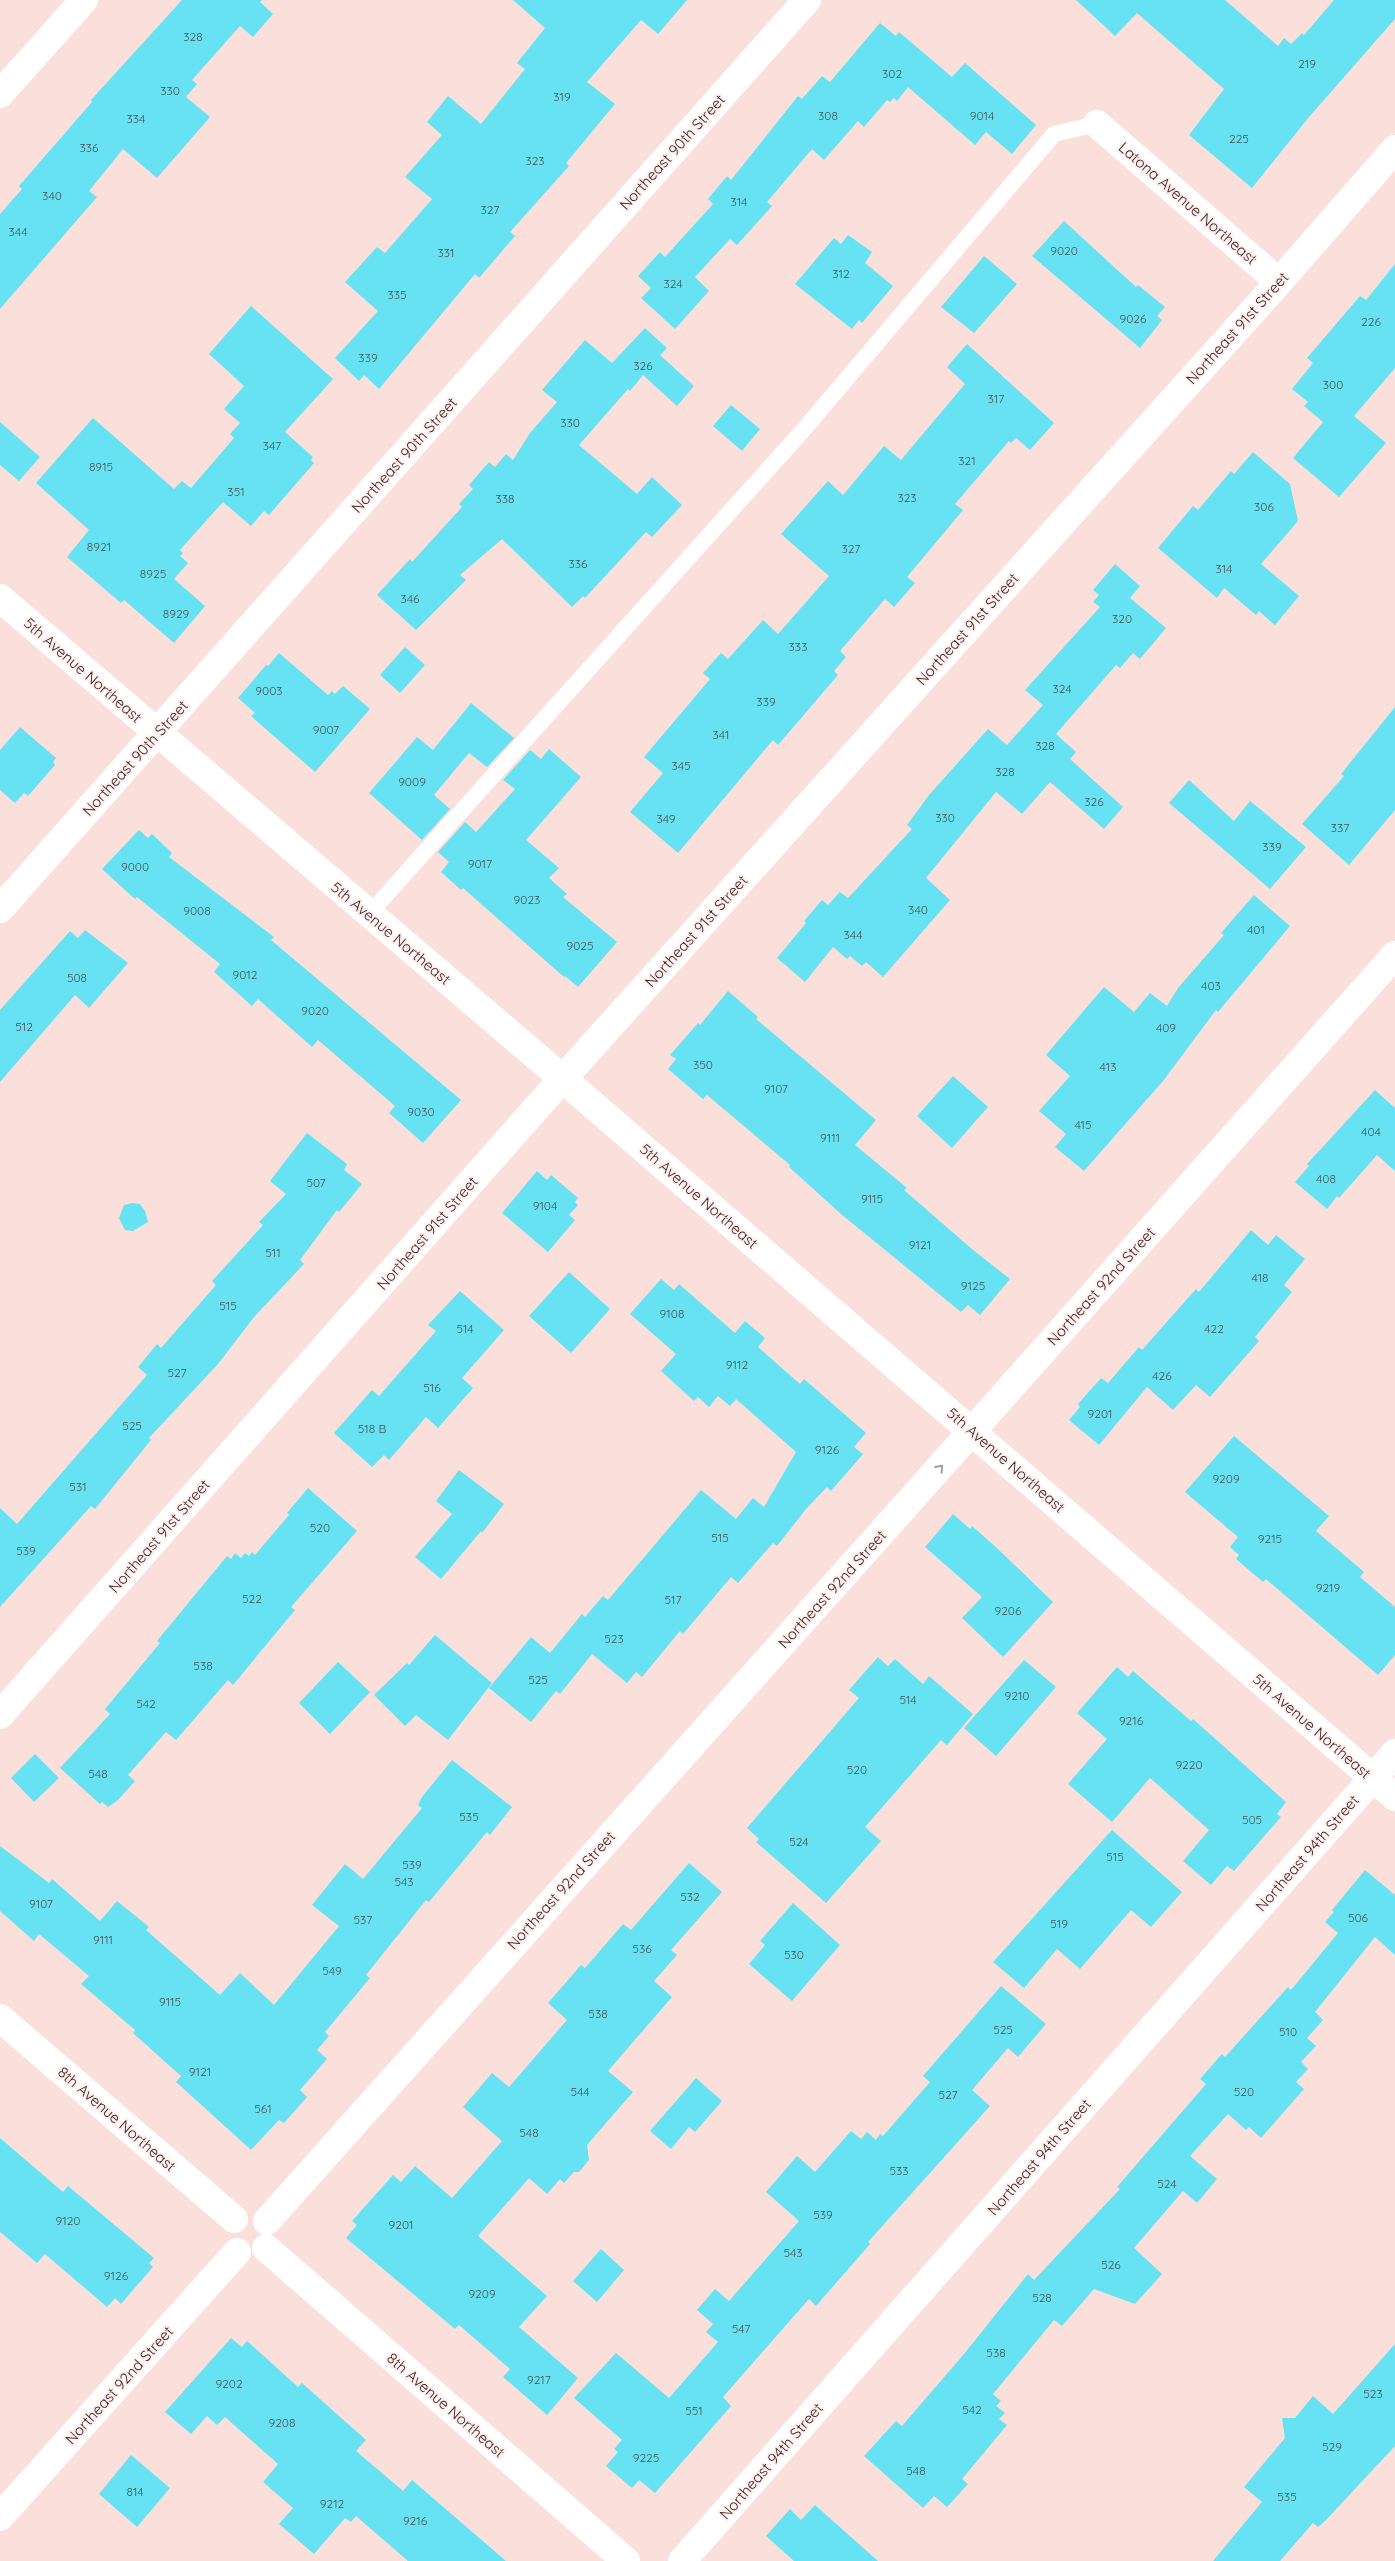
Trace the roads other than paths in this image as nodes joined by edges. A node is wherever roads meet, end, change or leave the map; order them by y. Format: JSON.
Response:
{"nodes":[{"id":1,"x":84,"y":0,"type":"edge"},
{"id":2,"x":807,"y":0,"type":"edge"},
{"id":3,"x":0,"y":94,"type":"edge"},
{"id":4,"x":1097,"y":124,"type":"joint"},
{"id":5,"x":1395,"y":149,"type":"edge"},
{"id":6,"x":1279,"y":282,"type":"junction"},
{"id":7,"x":0,"y":598,"type":"edge"},
{"id":8,"x":157,"y":733,"type":"junction"},
{"id":9,"x":0,"y":909,"type":"edge"},
{"id":10,"x":369,"y":914,"type":"junction"},
{"id":11,"x":1395,"y":956,"type":"edge"},
{"id":12,"x":563,"y":1079,"type":"junction"},
{"id":13,"x":972,"y":1431,"type":"junction"},
{"id":14,"x":0,"y":1715,"type":"edge"},
{"id":15,"x":1395,"y":1753,"type":"edge"},
{"id":16,"x":1373,"y":1778,"type":"junction"},
{"id":17,"x":1395,"y":1797,"type":"edge"},
{"id":18,"x":0,"y":2018,"type":"edge"},
{"id":19,"x":234,"y":2219,"type":"junction"},
{"id":20,"x":267,"y":2220,"type":"junction"},
{"id":21,"x":266,"y":2248,"type":"junction"},
{"id":22,"x":237,"y":2252,"type":"junction"},
{"id":23,"x":0,"y":2517,"type":"edge"},
{"id":24,"x":626,"y":2561,"type":"edge"},
{"id":25,"x":682,"y":2561,"type":"edge"}],
"edges":[{"from":1,"to":3,"type":"street"},
{"from":2,"to":8,"type":"street","name":"Northeast 90th Street"},
{"from":4,"to":6,"type":"street","name":"Latona Avenue Northeast"},
{"from":4,"to":10,"type":"lane"},
{"from":5,"to":6,"type":"street","name":"Northeast 91st Street"},
{"from":6,"to":12,"type":"street","name":"Northeast 91st Street"},
{"from":7,"to":8,"type":"street","name":"5th Avenue Northeast"},
{"from":8,"to":9,"type":"street","name":"Northeast 90th Street"},
{"from":8,"to":10,"type":"street","name":"5th Avenue Northeast"},
{"from":10,"to":12,"type":"street","name":"5th Avenue Northeast"},
{"from":11,"to":13,"type":"street","name":"Northeast 92nd Street"},
{"from":12,"to":13,"type":"street","name":"5th Avenue Northeast"},
{"from":12,"to":14,"type":"street","name":"Northeast 91st Street"},
{"from":13,"to":16,"type":"street","name":"5th Avenue Northeast"},
{"from":20,"to":13,"type":"street","name":"Northeast 92nd Street","one_way":true},
{"from":15,"to":16,"type":"street","name":"Northeast 94th Street"},
{"from":16,"to":17,"type":"street","name":"5th Avenue Northeast"},
{"from":16,"to":25,"type":"street","name":"Northeast 94th Street"},
{"from":18,"to":19,"type":"street","name":"8th Avenue Northeast"},
{"from":19,"to":20,"type":"street"},
{"from":19,"to":22,"type":"street"},
{"from":20,"to":21,"type":"street"},
{"from":21,"to":22,"type":"street"},
{"from":21,"to":24,"type":"street","name":"8th Avenue Northeast"},
{"from":22,"to":23,"type":"street","name":"Northeast 92nd Street"}]}
